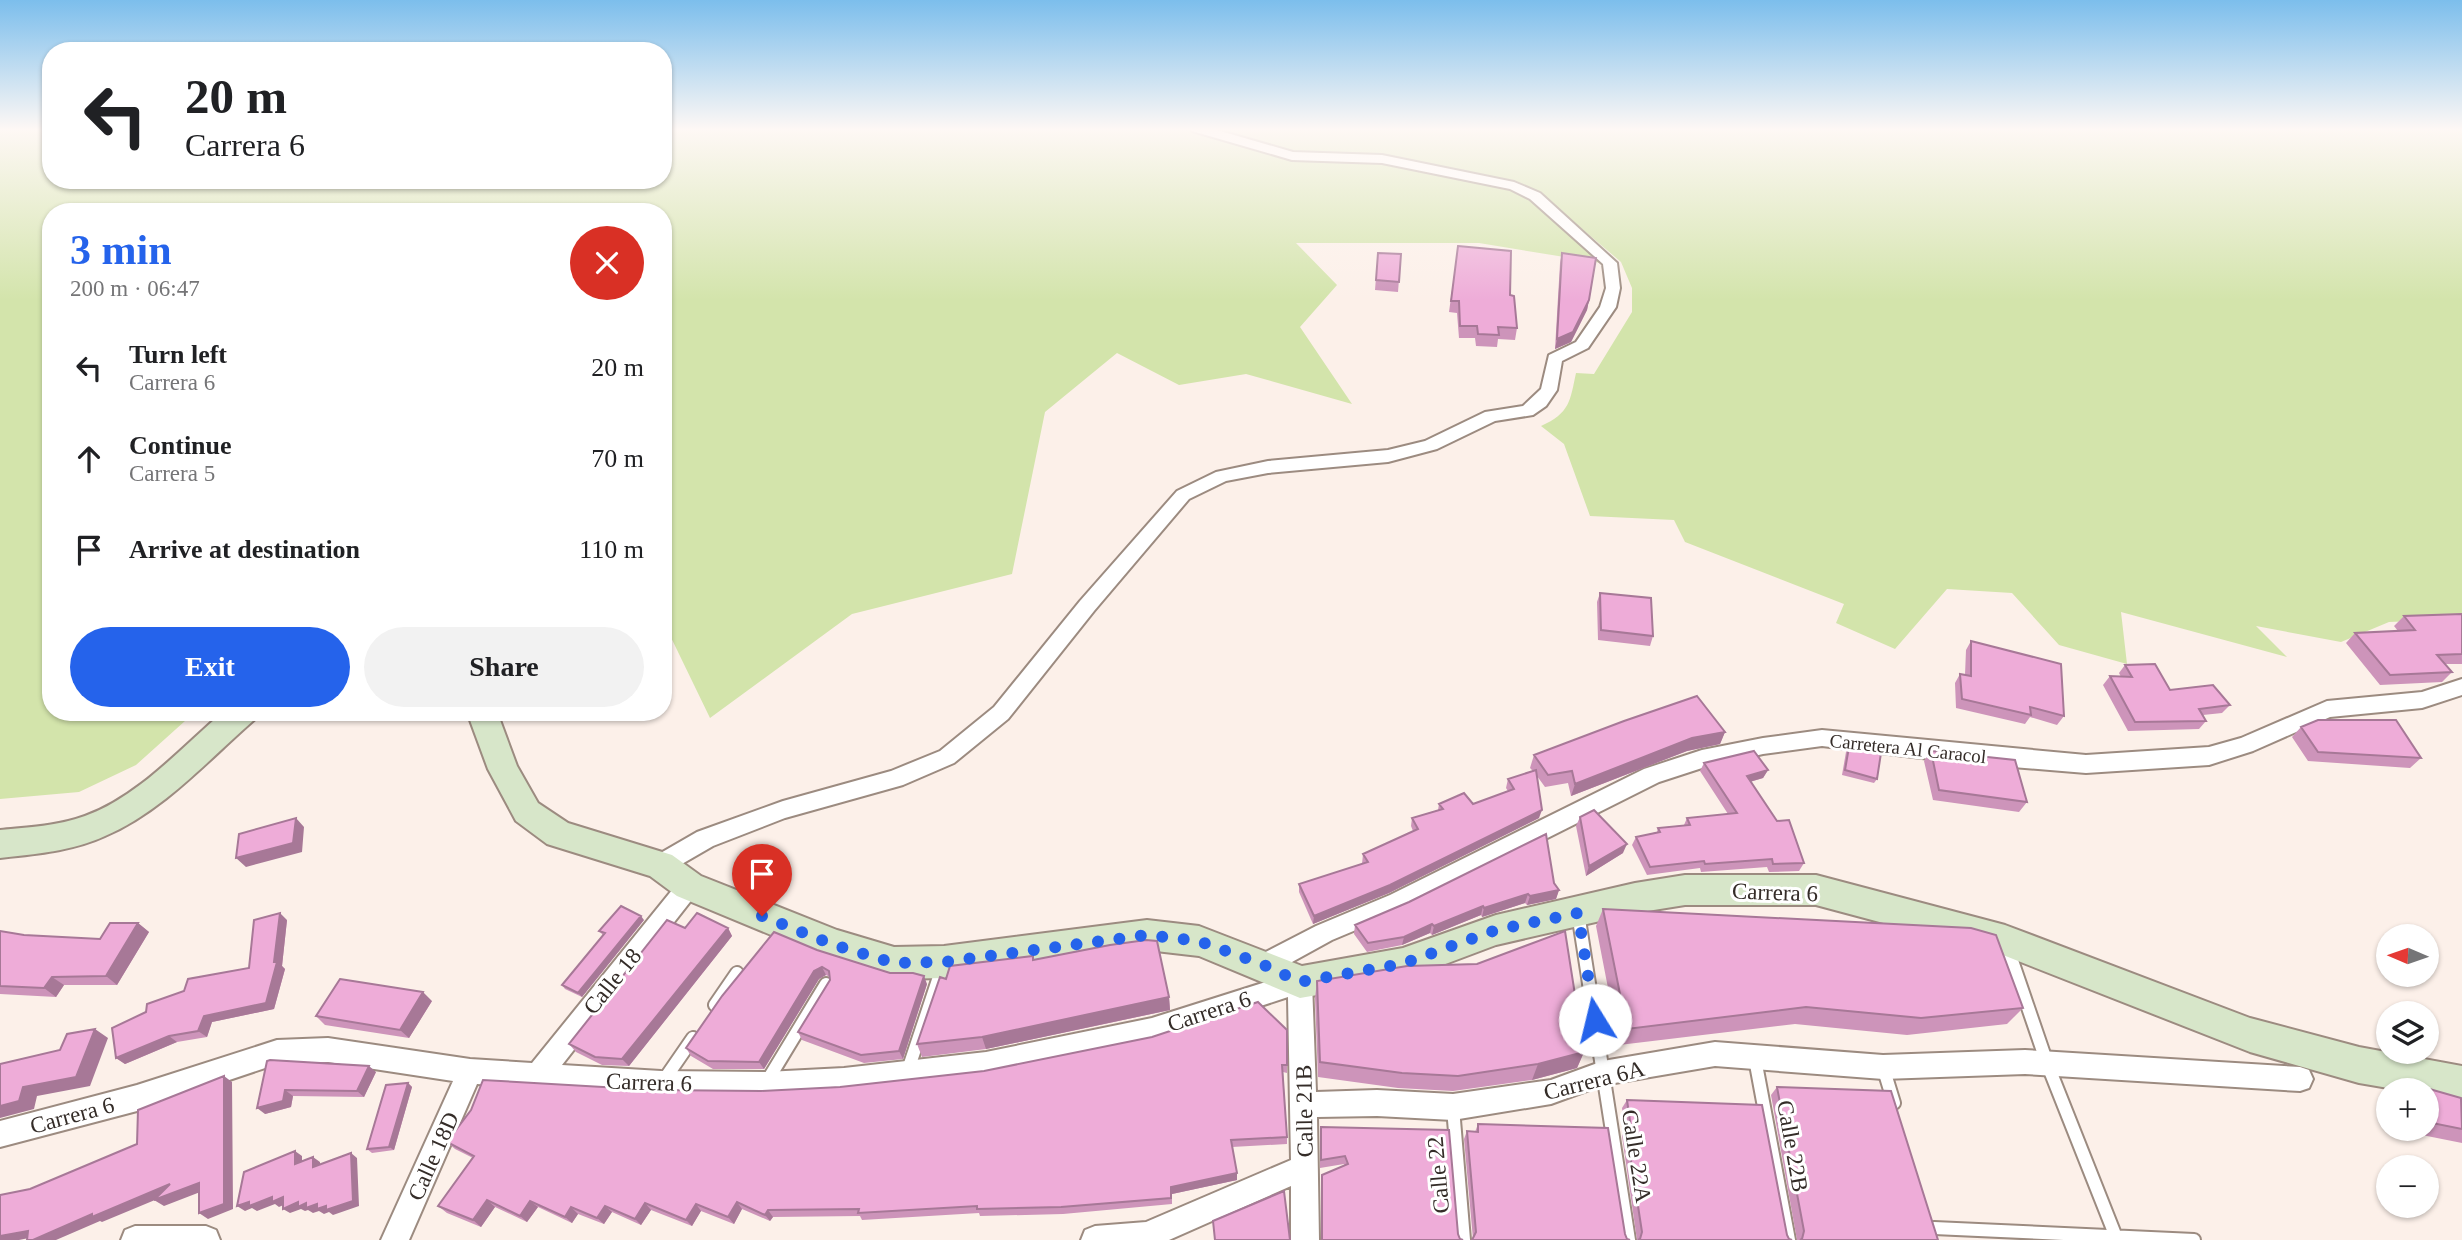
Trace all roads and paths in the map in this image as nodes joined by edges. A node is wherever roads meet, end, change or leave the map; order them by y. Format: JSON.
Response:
{"nodes":[{"id":1,"x":1513,"y":186,"type":"edge"},
{"id":2,"x":2462,"y":687,"type":"edge"},
{"id":3,"x":233,"y":721,"type":"edge"},
{"id":4,"x":485,"y":721,"type":"edge"},
{"id":5,"x":0,"y":844,"type":"edge"},
{"id":6,"x":660,"y":865,"type":"junction"},
{"id":7,"x":689,"y":886,"type":"junction"},
{"id":8,"x":1578,"y":913,"type":"junction"},
{"id":9,"x":2005,"y":940,"type":"junction"},
{"id":10,"x":944,"y":962,"type":"junction"},
{"id":11,"x":1264,"y":965,"type":"junction"},
{"id":12,"x":737,"y":973,"type":"edge"},
{"id":13,"x":1300,"y":982,"type":"junction"},
{"id":14,"x":826,"y":984,"type":"edge"},
{"id":15,"x":1755,"y":1059,"type":"junction"},
{"id":16,"x":2047,"y":1063,"type":"junction"},
{"id":17,"x":1883,"y":1067,"type":"junction"},
{"id":18,"x":470,"y":1071,"type":"junction"},
{"id":19,"x":907,"y":1073,"type":"junction"},
{"id":20,"x":1603,"y":1073,"type":"junction"},
{"id":21,"x":536,"y":1077,"type":"junction"},
{"id":22,"x":2300,"y":1079,"type":"dead end"},
{"id":23,"x":661,"y":1083,"type":"junction"},
{"id":24,"x":766,"y":1084,"type":"junction"},
{"id":25,"x":2462,"y":1084,"type":"edge"},
{"id":26,"x":1304,"y":1105,"type":"junction"},
{"id":27,"x":1453,"y":1107,"type":"junction"},
{"id":28,"x":1898,"y":1117,"type":"edge"},
{"id":29,"x":0,"y":1134,"type":"edge"},
{"id":30,"x":1305,"y":1167,"type":"junction"},
{"id":31,"x":1934,"y":1228,"type":"edge"},
{"id":32,"x":2116,"y":1237,"type":"junction"},
{"id":33,"x":1147,"y":1238,"type":"edge"},
{"id":34,"x":135,"y":1240,"type":"edge"},
{"id":35,"x":206,"y":1240,"type":"edge"},
{"id":36,"x":395,"y":1240,"type":"edge"},
{"id":37,"x":1095,"y":1240,"type":"edge"},
{"id":38,"x":1305,"y":1240,"type":"edge"},
{"id":39,"x":1464,"y":1240,"type":"edge"},
{"id":40,"x":1629,"y":1240,"type":"edge"},
{"id":41,"x":1788,"y":1240,"type":"edge"},
{"id":42,"x":2194,"y":1240,"type":"edge"}],
"edges":[{"from":1,"to":6,"type":"street"},
{"from":2,"to":11,"type":"street","name":"Carretera Al Caracol"},
{"from":3,"to":5,"type":"street"},
{"from":4,"to":6,"type":"street","name":"Carrera 6"},
{"from":6,"to":7,"type":"street","name":"Carrera 6"},
{"from":7,"to":10,"type":"street","name":"Carrera 6"},
{"from":7,"to":21,"type":"street","name":"Calle 18"},
{"from":8,"to":9,"type":"street","name":"Carrera 6"},
{"from":8,"to":13,"type":"street","name":"Carrera 6"},
{"from":8,"to":20,"type":"lane","name":"Calle 22A"},
{"from":9,"to":16,"type":"lane"},
{"from":9,"to":25,"type":"street","name":"Carrera 6"},
{"from":10,"to":11,"type":"street","name":"Carrera 6"},
{"from":10,"to":19,"type":"lane"},
{"from":11,"to":13,"type":"street","name":"Carrera 6"},
{"from":12,"to":23,"type":"lane"},
{"from":13,"to":19,"type":"street","name":"Carrera 6"},
{"from":13,"to":26,"type":"street","name":"Calle 21B"},
{"from":14,"to":24,"type":"lane"},
{"from":15,"to":17,"type":"street","name":"Carrera 6A"},
{"from":15,"to":20,"type":"street","name":"Carrera 6A"},
{"from":15,"to":41,"type":"lane","name":"Calle 22B"},
{"from":16,"to":17,"type":"street","name":"Carrera 6A"},
{"from":16,"to":22,"type":"street","name":"Carrera 6A"},
{"from":16,"to":32,"type":"lane"},
{"from":17,"to":28,"type":"lane"},
{"from":18,"to":21,"type":"street","name":"Carrera 6"},
{"from":18,"to":29,"type":"street","name":"Carrera 6"},
{"from":18,"to":36,"type":"street","name":"Calle 18D"},
{"from":19,"to":24,"type":"street","name":"Carrera 6"},
{"from":20,"to":27,"type":"street","name":"Carrera 6A"},
{"from":20,"to":40,"type":"lane","name":"Calle 22A"},
{"from":21,"to":23,"type":"street","name":"Carrera 6"},
{"from":23,"to":24,"type":"street","name":"Carrera 6"},
{"from":26,"to":27,"type":"street","name":"Carrera 6A"},
{"from":26,"to":30,"type":"street","name":"Calle 21B"},
{"from":27,"to":39,"type":"lane","name":"Calle 22"},
{"from":30,"to":33,"type":"street"},
{"from":30,"to":38,"type":"street","name":"Calle 21B"},
{"from":31,"to":32,"type":"lane"},
{"from":32,"to":42,"type":"lane"},
{"from":33,"to":37,"type":"street"},
{"from":34,"to":35,"type":"street"}]}
